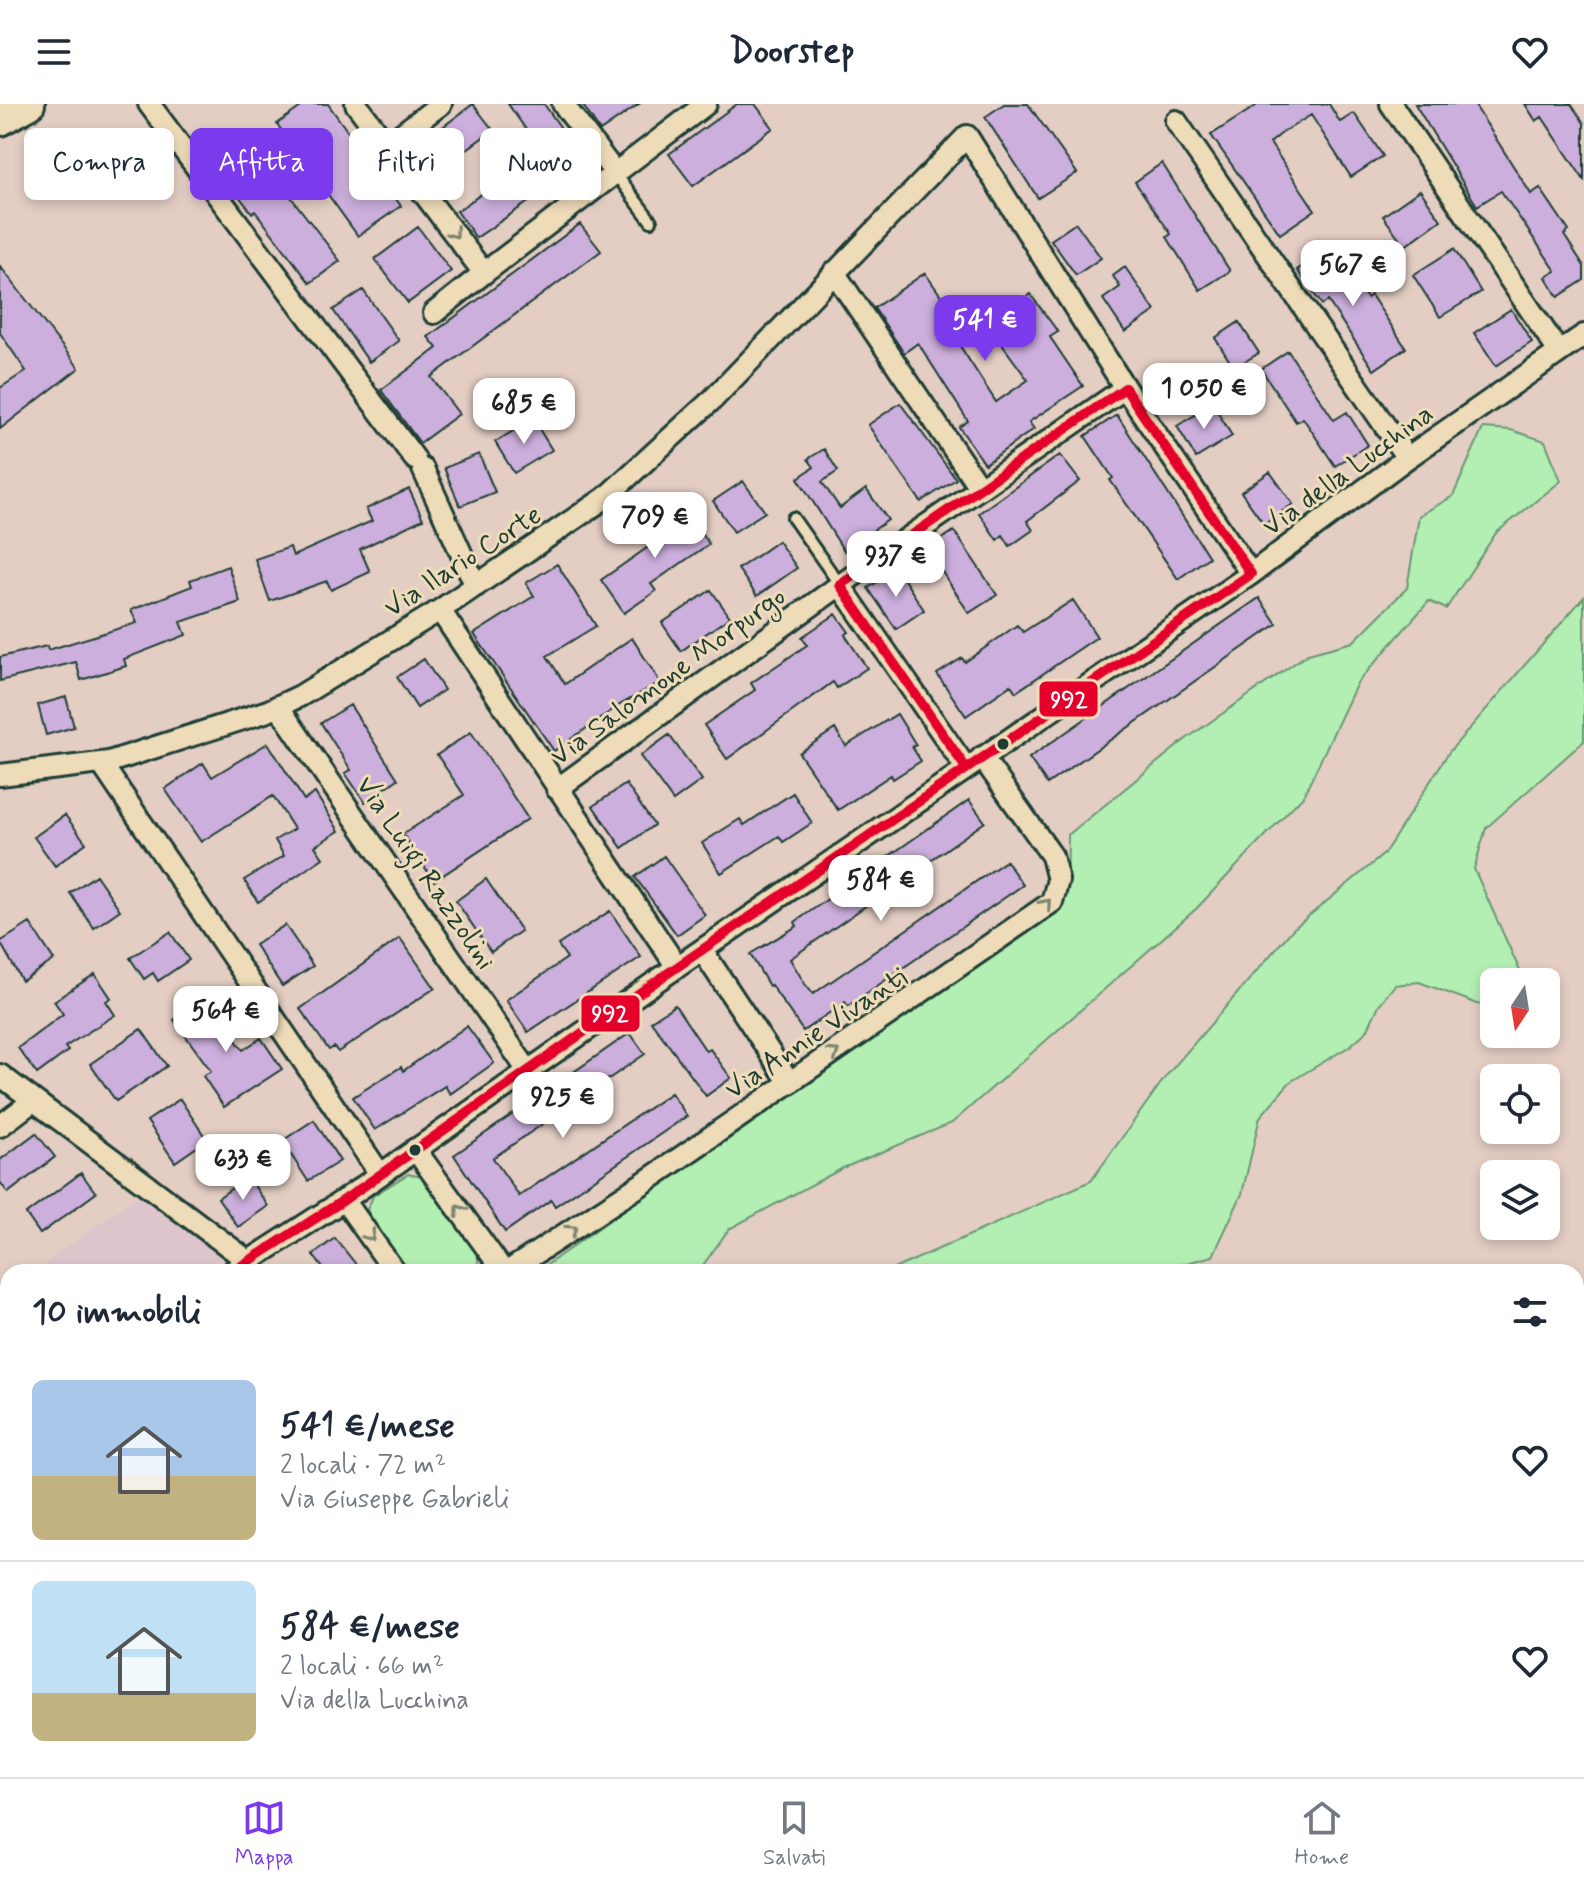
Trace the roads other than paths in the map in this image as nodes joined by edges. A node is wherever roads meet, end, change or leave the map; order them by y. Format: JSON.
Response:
{"nodes":[{"id":1,"x":29,"y":104,"type":"edge"},
{"id":2,"x":149,"y":104,"type":"edge"},
{"id":3,"x":356,"y":104,"type":"edge"},
{"id":4,"x":441,"y":104,"type":"edge"},
{"id":5,"x":563,"y":104,"type":"edge"},
{"id":6,"x":706,"y":104,"type":"edge"},
{"id":7,"x":1391,"y":104,"type":"edge"},
{"id":8,"x":0,"y":120,"type":"edge"},
{"id":9,"x":1176,"y":121,"type":"dead end"},
{"id":10,"x":374,"y":128,"type":"edge"},
{"id":11,"x":409,"y":128,"type":"edge"},
{"id":12,"x":615,"y":173,"type":"junction"},
{"id":13,"x":429,"y":200,"type":"edge"},
{"id":14,"x":651,"y":221,"type":"dead end"},
{"id":15,"x":834,"y":272,"type":"junction"},
{"id":16,"x":484,"y":273,"type":"junction"},
{"id":17,"x":434,"y":313,"type":"dead end"},
{"id":18,"x":1584,"y":335,"type":"edge"},
{"id":19,"x":1559,"y":352,"type":"junction"},
{"id":20,"x":1125,"y":388,"type":"junction"},
{"id":21,"x":1407,"y":458,"type":"junction"},
{"id":22,"x":979,"y":487,"type":"junction"},
{"id":23,"x":793,"y":518,"type":"dead end"},
{"id":24,"x":1251,"y":574,"type":"junction"},
{"id":25,"x":840,"y":585,"type":"junction"},
{"id":26,"x":476,"y":586,"type":"junction"},
{"id":27,"x":440,"y":610,"type":"junction"},
{"id":28,"x":278,"y":706,"type":"junction"},
{"id":29,"x":974,"y":762,"type":"junction"},
{"id":30,"x":101,"y":763,"type":"junction"},
{"id":31,"x":0,"y":775,"type":"edge"},
{"id":32,"x":557,"y":789,"type":"junction"},
{"id":33,"x":702,"y":950,"type":"junction"},
{"id":34,"x":677,"y":967,"type":"junction"},
{"id":35,"x":528,"y":1071,"type":"junction"},
{"id":36,"x":0,"y":1075,"type":"edge"},
{"id":37,"x":790,"y":1083,"type":"junction"},
{"id":38,"x":33,"y":1101,"type":"junction"},
{"id":39,"x":0,"y":1126,"type":"edge"},
{"id":40,"x":415,"y":1149,"type":"junction"},
{"id":41,"x":380,"y":1174,"type":"junction"},
{"id":42,"x":344,"y":1200,"type":"junction"},
{"id":43,"x":237,"y":1264,"type":"edge"},
{"id":44,"x":243,"y":1264,"type":"edge"},
{"id":45,"x":389,"y":1264,"type":"edge"},
{"id":46,"x":500,"y":1264,"type":"edge"},
{"id":47,"x":518,"y":1264,"type":"edge"}],
"edges":[{"from":1,"to":8,"type":"main road"},
{"from":2,"to":26,"type":"street"},
{"from":3,"to":10,"type":"street"},
{"from":4,"to":11,"type":"street"},
{"from":5,"to":12,"type":"street"},
{"from":6,"to":12,"type":"street"},
{"from":7,"to":19,"type":"street"},
{"from":9,"to":21,"type":"street"},
{"from":12,"to":14,"type":"lane"},
{"from":12,"to":16,"type":"street"},
{"from":13,"to":16,"type":"street","one_way":true},
{"from":15,"to":20,"type":"street","name":"Via Ilario Corte"},
{"from":15,"to":22,"type":"street"},
{"from":15,"to":26,"type":"street","name":"Via Ilario Corte"},
{"from":16,"to":17,"type":"street"},
{"from":18,"to":19,"type":"street","name":"Via della Lucchina"},
{"from":19,"to":21,"type":"street","name":"Via della Lucchina"},
{"from":20,"to":22,"type":"street","name":"Via Salomone Morpurgo"},
{"from":20,"to":24,"type":"street"},
{"from":21,"to":24,"type":"street","name":"Via della Lucchina"},
{"from":22,"to":25,"type":"street","name":"Via Salomone Morpurgo"},
{"from":23,"to":25,"type":"lane"},
{"from":24,"to":29,"type":"street","name":"Via della Lucchina"},
{"from":25,"to":29,"type":"street"},
{"from":25,"to":32,"type":"street","name":"Via Salomone Morpurgo"},
{"from":26,"to":27,"type":"street","name":"Via Ilario Corte"},
{"from":27,"to":28,"type":"street","name":"Via Ilario Corte"},
{"from":27,"to":32,"type":"street"},
{"from":28,"to":30,"type":"street","name":"Via Ilario Corte"},
{"from":28,"to":35,"type":"street","name":"Via Luigi Razzolini"},
{"from":29,"to":33,"type":"street","name":"Via della Lucchina"},
{"from":37,"to":29,"type":"street","name":"Via Annie Vivanti","one_way":true},
{"from":30,"to":31,"type":"street","name":"Via Ilario Corte"},
{"from":30,"to":41,"type":"street"},
{"from":32,"to":34,"type":"street"},
{"from":33,"to":34,"type":"street","name":"Via della Lucchina"},
{"from":33,"to":37,"type":"street"},
{"from":34,"to":35,"type":"street","name":"Via della Lucchina"},
{"from":35,"to":40,"type":"street","name":"Via della Lucchina"},
{"from":36,"to":38,"type":"street"},
{"from":47,"to":37,"type":"street","name":"Via Annie Vivanti","one_way":true},
{"from":38,"to":39,"type":"street"},
{"from":38,"to":43,"type":"street"},
{"from":40,"to":41,"type":"street","name":"Via della Lucchina"},
{"from":46,"to":40,"type":"street","one_way":true},
{"from":41,"to":42,"type":"street","name":"Via della Lucchina"},
{"from":42,"to":44,"type":"street","name":"Via della Lucchina"},
{"from":42,"to":45,"type":"street","one_way":true}]}
